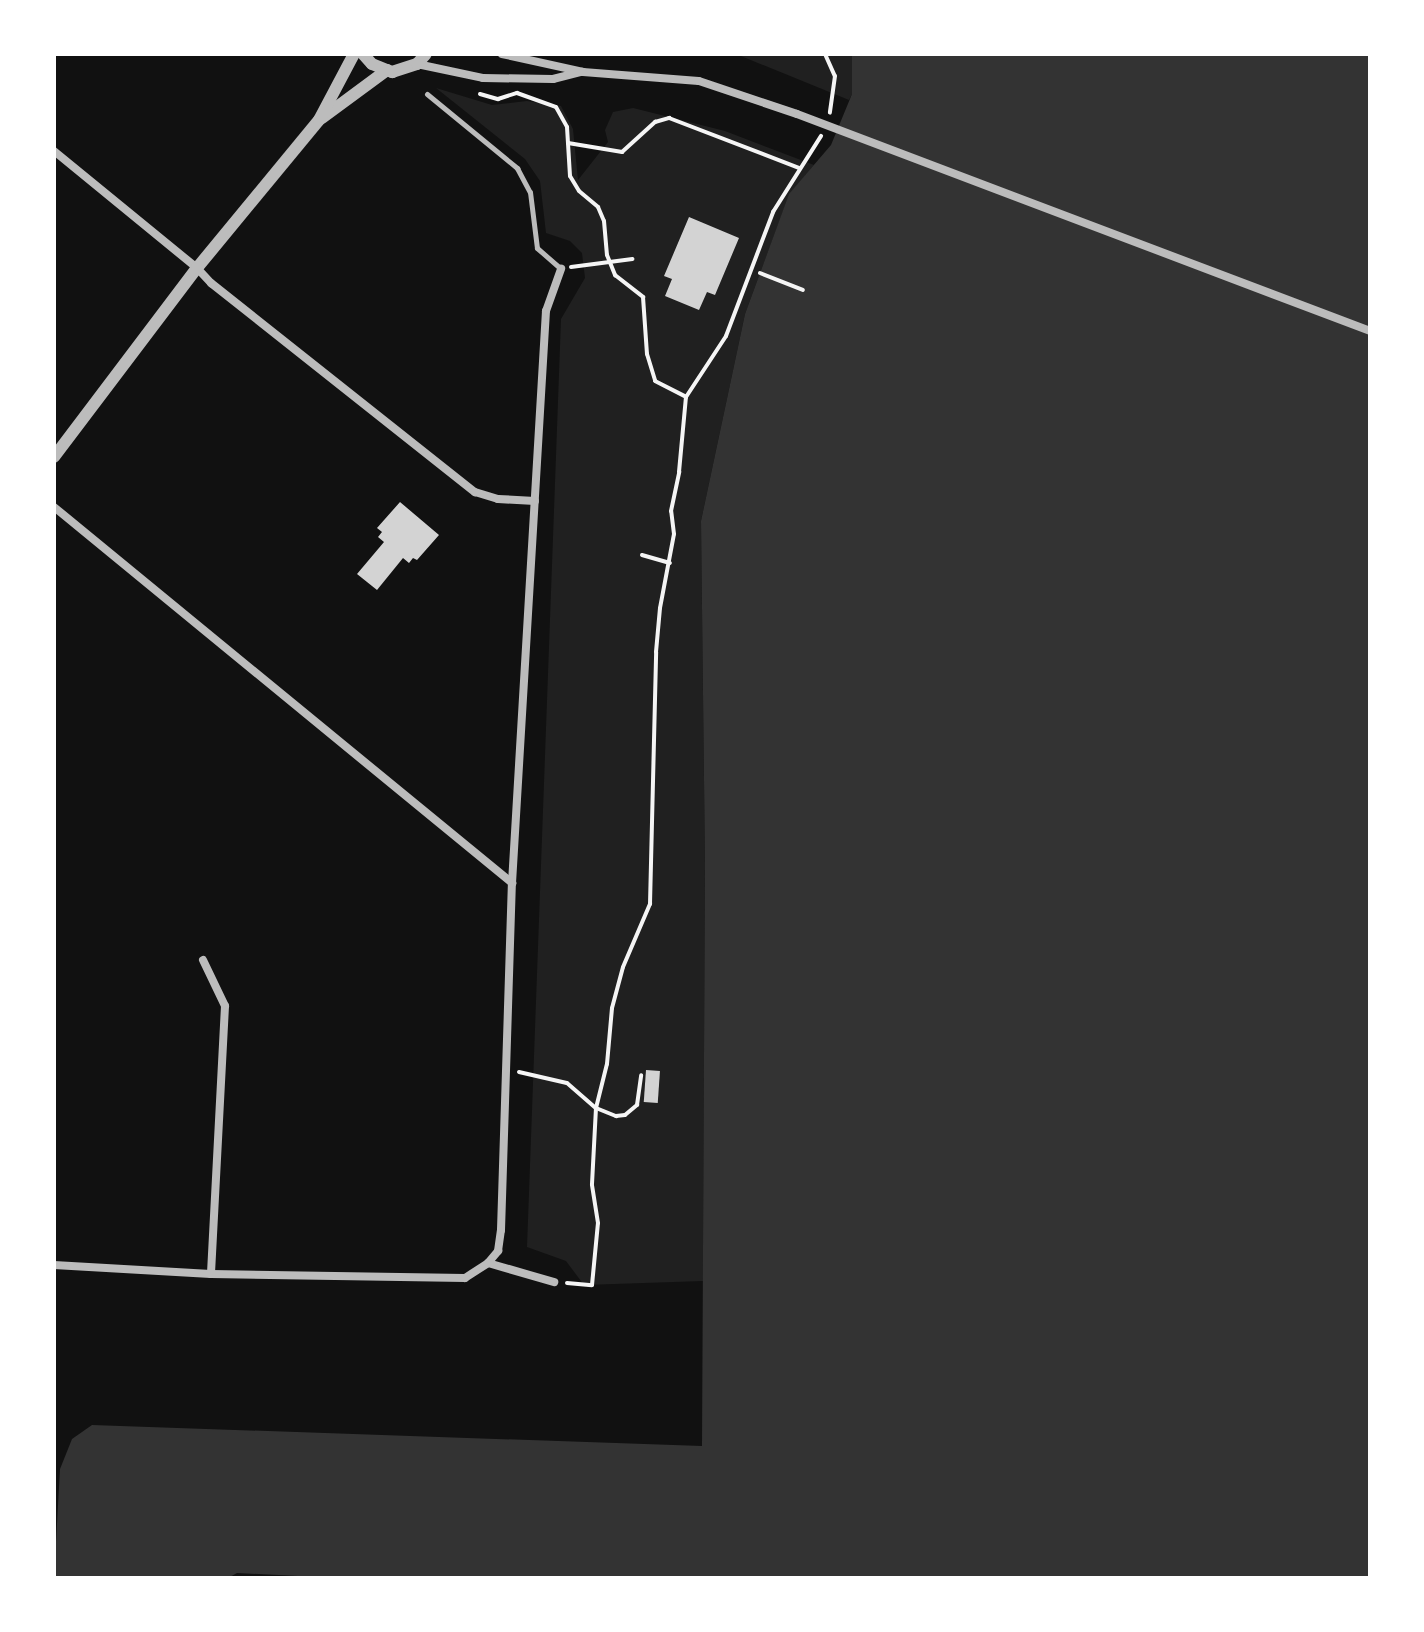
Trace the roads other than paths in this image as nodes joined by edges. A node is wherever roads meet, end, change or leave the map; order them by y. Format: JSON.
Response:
{"nodes":[{"id":1,"x":354,"y":54,"type":"edge"},
{"id":2,"x":363,"y":54,"type":"edge"},
{"id":3,"x":502,"y":54,"type":"edge"},
{"id":4,"x":421,"y":59,"type":"edge"},
{"id":5,"x":387,"y":70,"type":"junction"},
{"id":6,"x":583,"y":72,"type":"junction"},
{"id":7,"x":427,"y":94,"type":"dead end"},
{"id":8,"x":319,"y":120,"type":"junction"},
{"id":9,"x":54,"y":151,"type":"edge"},
{"id":10,"x":197,"y":268,"type":"junction"},
{"id":11,"x":561,"y":269,"type":"joint"},
{"id":12,"x":1370,"y":331,"type":"edge"},
{"id":13,"x":54,"y":457,"type":"edge"},
{"id":14,"x":535,"y":501,"type":"junction"},
{"id":15,"x":54,"y":507,"type":"edge"},
{"id":16,"x":512,"y":883,"type":"junction"},
{"id":17,"x":203,"y":960,"type":"dead end"},
{"id":18,"x":488,"y":1263,"type":"junction"},
{"id":19,"x":54,"y":1265,"type":"edge"},
{"id":20,"x":211,"y":1274,"type":"junction"},
{"id":21,"x":554,"y":1282,"type":"road end"}],
"edges":[{"from":1,"to":8,"type":"street"},
{"from":2,"to":5,"type":"street"},
{"from":3,"to":6,"type":"street"},
{"from":4,"to":5,"type":"street"},
{"from":4,"to":6,"type":"street"},
{"from":5,"to":8,"type":"street"},
{"from":6,"to":12,"type":"street"},
{"from":7,"to":11,"type":"lane"},
{"from":8,"to":10,"type":"street"},
{"from":9,"to":10,"type":"street"},
{"from":10,"to":13,"type":"street"},
{"from":10,"to":14,"type":"street"},
{"from":11,"to":14,"type":"street"},
{"from":14,"to":16,"type":"street"},
{"from":15,"to":16,"type":"street"},
{"from":16,"to":18,"type":"street"},
{"from":17,"to":20,"type":"street"},
{"from":18,"to":20,"type":"street"},
{"from":18,"to":21,"type":"street"},
{"from":19,"to":20,"type":"street"}]}
